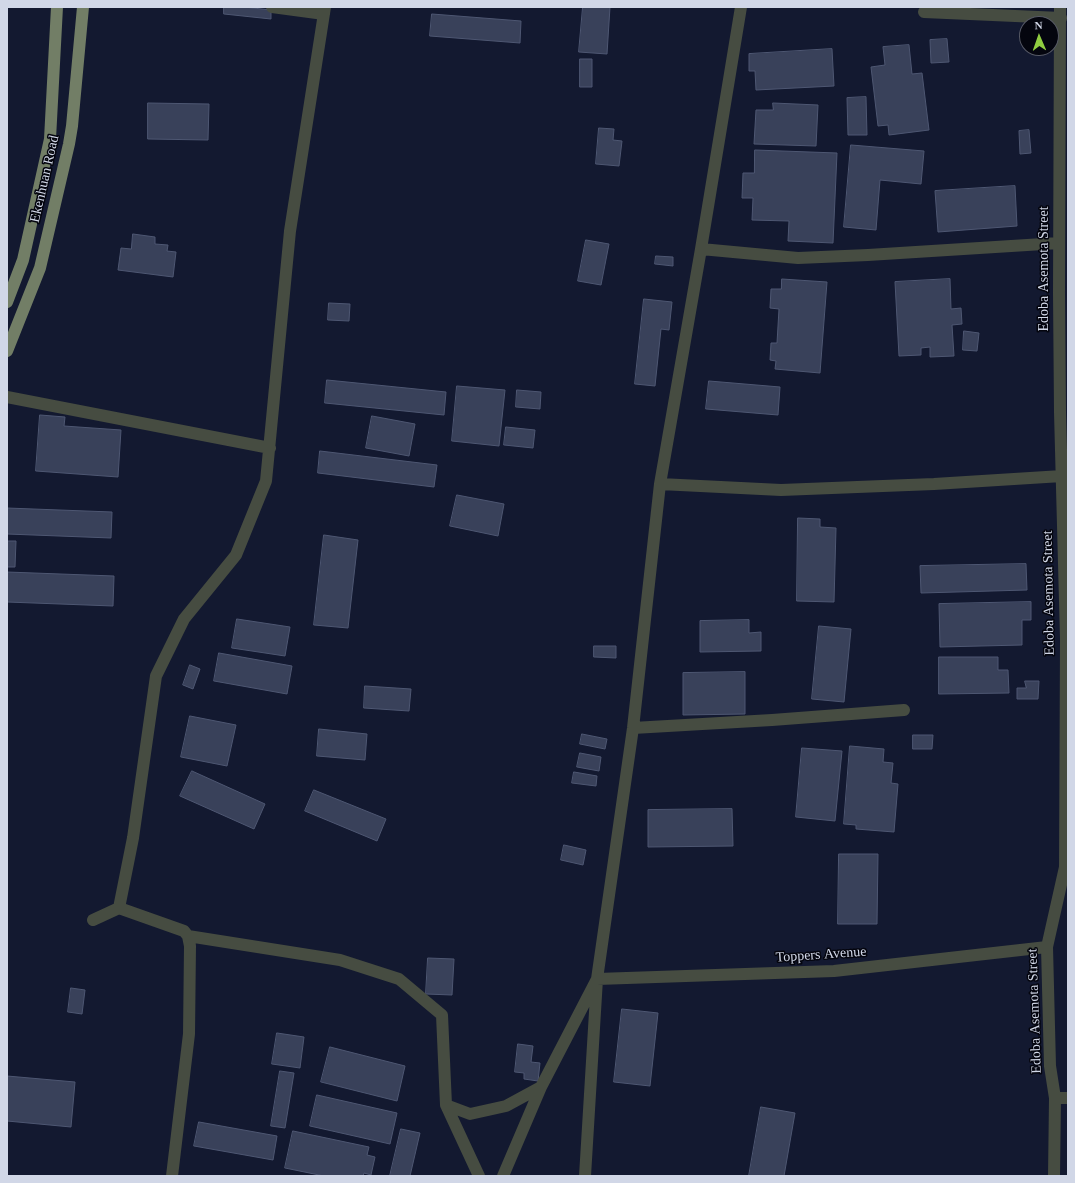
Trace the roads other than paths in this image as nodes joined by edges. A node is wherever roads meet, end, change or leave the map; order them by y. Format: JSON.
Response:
{"nodes":[{"id":1,"x":57,"y":7,"type":"edge"},
{"id":2,"x":83,"y":7,"type":"edge"},
{"id":3,"x":272,"y":7,"type":"edge"},
{"id":4,"x":741,"y":7,"type":"edge"},
{"id":5,"x":325,"y":11,"type":"edge"},
{"id":6,"x":924,"y":12,"type":"dead end"},
{"id":7,"x":1061,"y":12,"type":"edge"},
{"id":8,"x":1059,"y":243,"type":"junction"},
{"id":9,"x":701,"y":249,"type":"junction"},
{"id":10,"x":7,"y":302,"type":"edge"},
{"id":11,"x":7,"y":351,"type":"edge"},
{"id":12,"x":7,"y":397,"type":"edge"},
{"id":13,"x":1064,"y":412,"type":"edge"},
{"id":14,"x":270,"y":448,"type":"junction"},
{"id":15,"x":1062,"y":476,"type":"junction"},
{"id":16,"x":660,"y":484,"type":"junction"},
{"id":17,"x":1067,"y":639,"type":"edge"},
{"id":18,"x":904,"y":710,"type":"dead end"},
{"id":19,"x":633,"y":728,"type":"junction"},
{"id":20,"x":1066,"y":867,"type":"edge"},
{"id":21,"x":119,"y":908,"type":"junction"},
{"id":22,"x":93,"y":920,"type":"dead end"},
{"id":23,"x":188,"y":936,"type":"junction"},
{"id":24,"x":1047,"y":947,"type":"junction"},
{"id":25,"x":597,"y":979,"type":"junction"},
{"id":26,"x":541,"y":1087,"type":"junction"},
{"id":27,"x":1055,"y":1098,"type":"junction"},
{"id":28,"x":1068,"y":1098,"type":"edge"},
{"id":29,"x":446,"y":1105,"type":"junction"},
{"id":30,"x":172,"y":1176,"type":"edge"},
{"id":31,"x":479,"y":1176,"type":"edge"},
{"id":32,"x":503,"y":1176,"type":"edge"},
{"id":33,"x":585,"y":1176,"type":"edge"},
{"id":34,"x":1054,"y":1176,"type":"edge"}],
"edges":[{"from":1,"to":10,"type":"main road","name":"Ekenhuan Road"},
{"from":2,"to":11,"type":"main road","name":"Ekenhuan Road"},
{"from":3,"to":5,"type":"street"},
{"from":4,"to":9,"type":"street"},
{"from":5,"to":14,"type":"street"},
{"from":6,"to":7,"type":"street"},
{"from":7,"to":8,"type":"street","name":"Edoba Asemota Street"},
{"from":8,"to":9,"type":"street"},
{"from":8,"to":13,"type":"street","name":"Edoba Asemota Street"},
{"from":9,"to":16,"type":"street"},
{"from":12,"to":14,"type":"street"},
{"from":13,"to":15,"type":"street","name":"Edoba Asemota Street"},
{"from":14,"to":21,"type":"street"},
{"from":15,"to":16,"type":"street"},
{"from":15,"to":17,"type":"street","name":"Edoba Asemota Street"},
{"from":16,"to":19,"type":"street"},
{"from":17,"to":20,"type":"street","name":"Edoba Asemota Street"},
{"from":18,"to":19,"type":"street"},
{"from":19,"to":25,"type":"street"},
{"from":20,"to":24,"type":"street","name":"Edoba Asemota Street"},
{"from":21,"to":22,"type":"street"},
{"from":21,"to":23,"type":"street"},
{"from":23,"to":29,"type":"street"},
{"from":23,"to":30,"type":"street"},
{"from":24,"to":25,"type":"street","name":"Toppers Avenue"},
{"from":24,"to":27,"type":"street","name":"Edoba Asemota Street"},
{"from":25,"to":26,"type":"street"},
{"from":25,"to":33,"type":"street"},
{"from":26,"to":29,"type":"street"},
{"from":26,"to":32,"type":"street"},
{"from":27,"to":28,"type":"street"},
{"from":27,"to":34,"type":"street","name":"Edoba Asemota Street"},
{"from":29,"to":31,"type":"street"}]}
